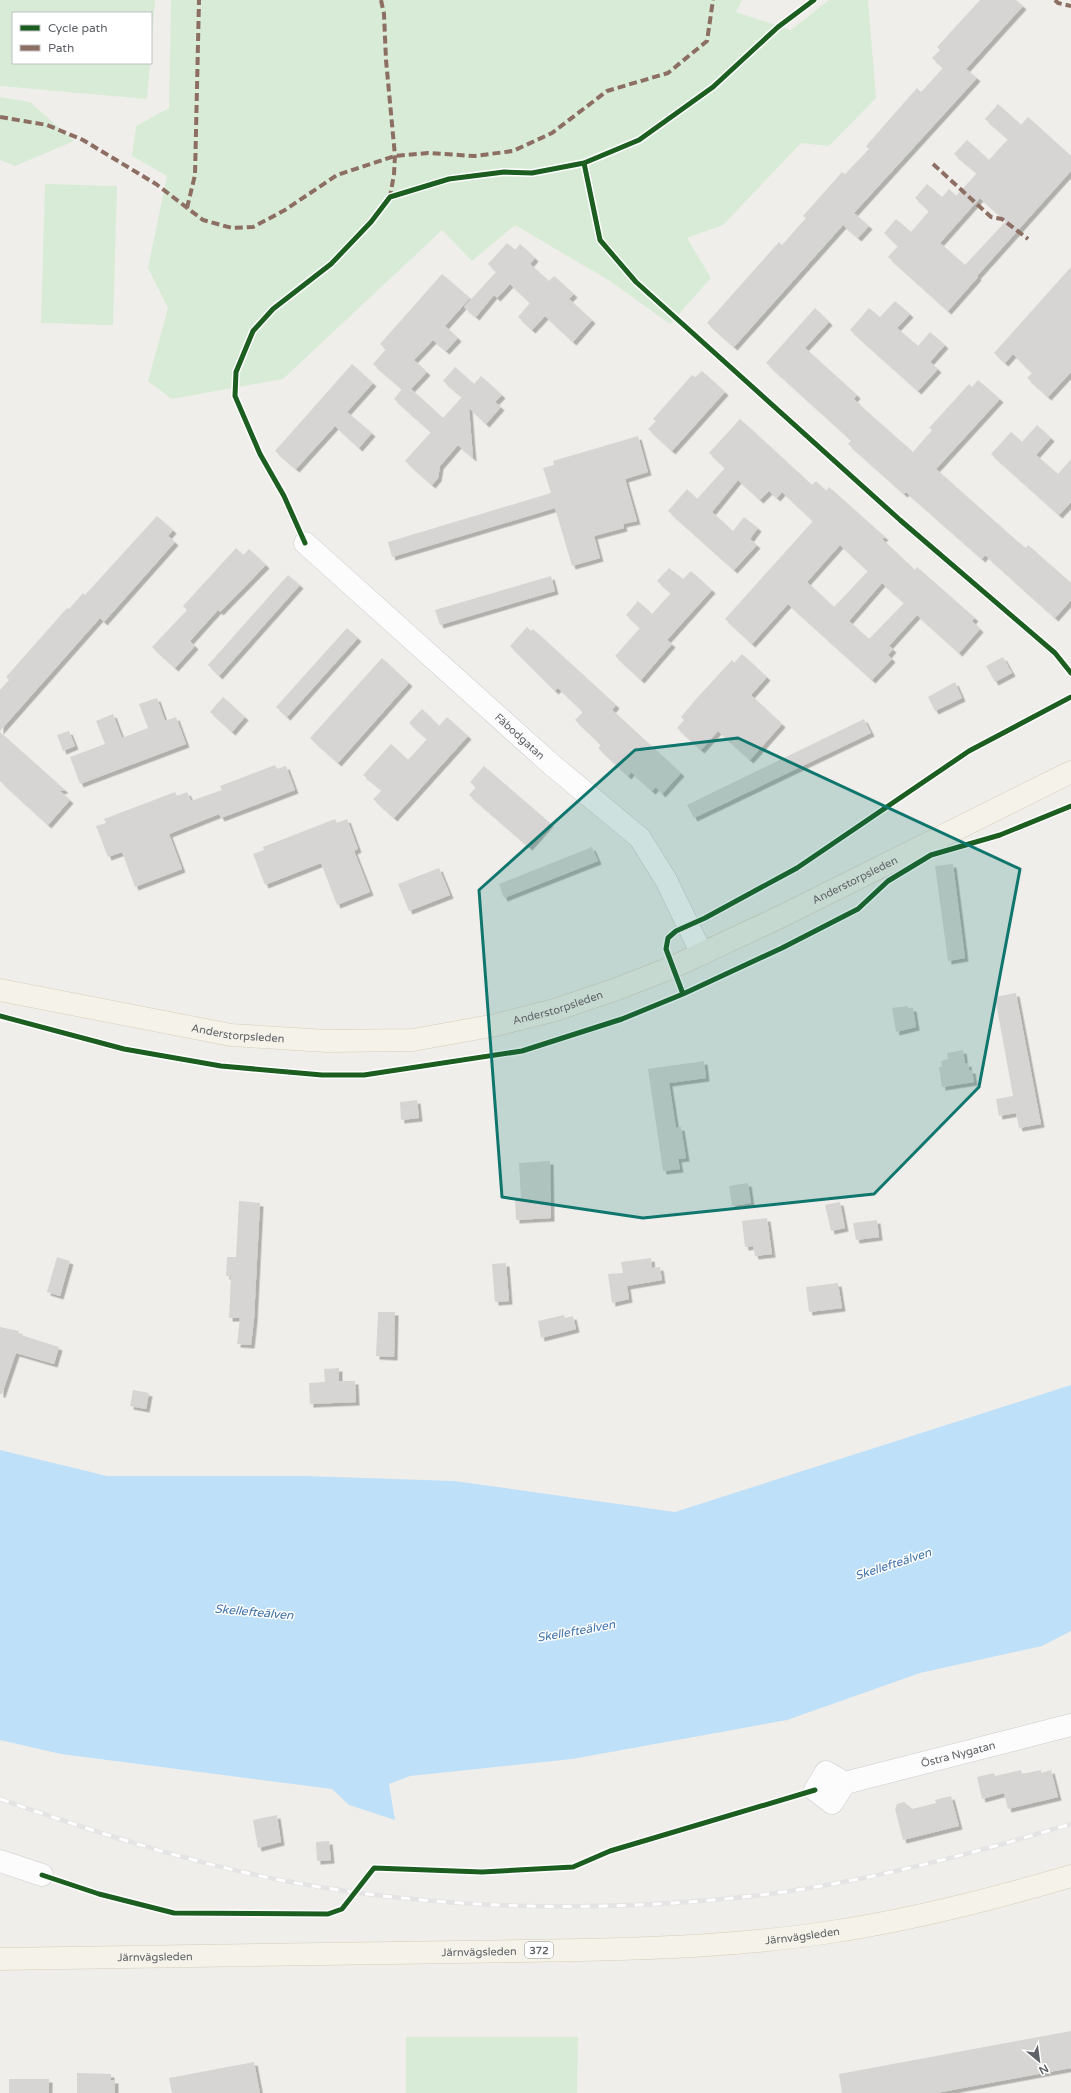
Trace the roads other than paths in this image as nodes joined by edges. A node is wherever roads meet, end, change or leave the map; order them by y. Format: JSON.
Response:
{"nodes":[{"id":1,"x":305,"y":543,"type":"dead end"},
{"id":2,"x":1071,"y":772,"type":"edge"},
{"id":3,"x":702,"y":954,"type":"junction"},
{"id":4,"x":0,"y":990,"type":"edge"},
{"id":5,"x":1071,"y":1725,"type":"edge"},
{"id":6,"x":845,"y":1783,"type":"dead end"},
{"id":7,"x":0,"y":1861,"type":"edge"},
{"id":8,"x":42,"y":1875,"type":"dead end"},
{"id":9,"x":1071,"y":1876,"type":"edge"},
{"id":10,"x":0,"y":1959,"type":"edge"}],
"edges":[{"from":1,"to":3,"type":"street","name":"Fäbodgatan"},
{"from":2,"to":3,"type":"main road","name":"Anderstorpsleden"},
{"from":3,"to":4,"type":"main road","name":"Anderstorpsleden"},
{"from":5,"to":6,"type":"street","name":"Östra Nygatan"},
{"from":7,"to":8,"type":"street"},
{"from":9,"to":10,"type":"main road","name":"Järnvägsleden","number":"372"}]}
